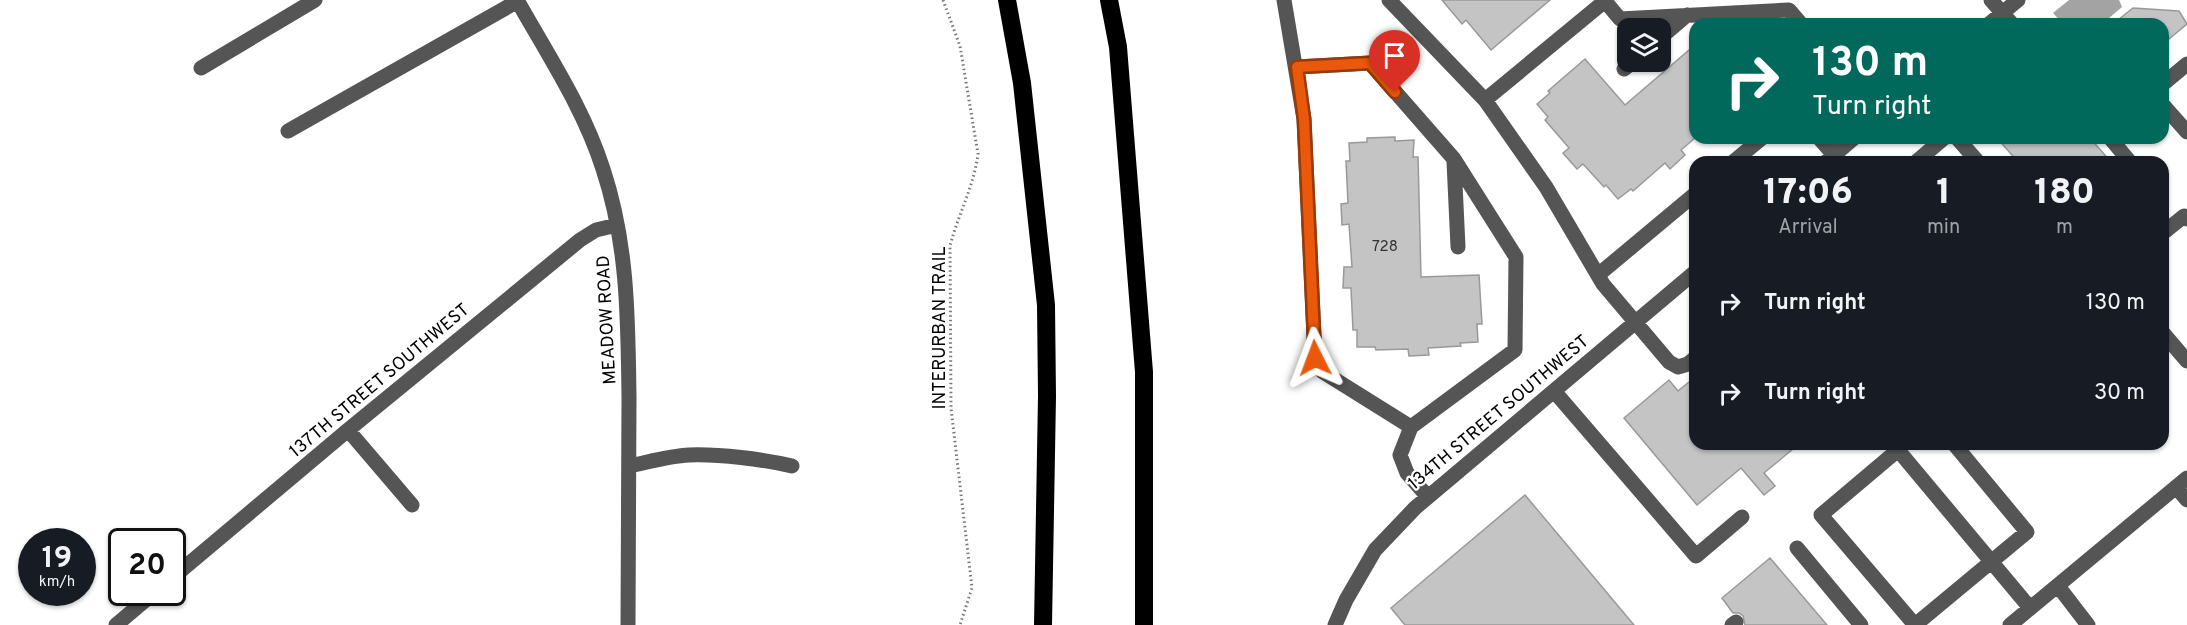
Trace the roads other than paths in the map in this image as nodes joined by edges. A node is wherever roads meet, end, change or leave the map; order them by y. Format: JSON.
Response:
{"nodes":[{"id":1,"x":315,"y":0,"type":"edge"},
{"id":2,"x":1007,"y":0,"type":"edge"},
{"id":3,"x":1109,"y":0,"type":"edge"},
{"id":4,"x":1284,"y":0,"type":"edge"},
{"id":5,"x":1389,"y":0,"type":"edge"},
{"id":6,"x":1991,"y":0,"type":"edge"},
{"id":7,"x":2018,"y":0,"type":"edge"},
{"id":8,"x":517,"y":1,"type":"edge"},
{"id":9,"x":1604,"y":1,"type":"edge"},
{"id":10,"x":1687,"y":15,"type":"junction"},
{"id":11,"x":1795,"y":18,"type":"edge"},
{"id":12,"x":2006,"y":18,"type":"edge"},
{"id":13,"x":2008,"y":18,"type":"edge"},
{"id":14,"x":1671,"y":29,"type":"edge"},
{"id":15,"x":2187,"y":64,"type":"edge"},
{"id":16,"x":1297,"y":67,"type":"junction"},
{"id":17,"x":201,"y":68,"type":"dead end"},
{"id":18,"x":2169,"y":79,"type":"edge"},
{"id":19,"x":1485,"y":100,"type":"junction"},
{"id":20,"x":2169,"y":112,"type":"edge"},
{"id":21,"x":288,"y":131,"type":"dead end"},
{"id":22,"x":2187,"y":132,"type":"edge"},
{"id":23,"x":1755,"y":144,"type":"edge"},
{"id":24,"x":1848,"y":144,"type":"edge"},
{"id":25,"x":1937,"y":144,"type":"edge"},
{"id":26,"x":1962,"y":144,"type":"edge"},
{"id":27,"x":2115,"y":144,"type":"edge"},
{"id":28,"x":1740,"y":156,"type":"edge"},
{"id":29,"x":1837,"y":156,"type":"edge"},
{"id":30,"x":1923,"y":156,"type":"edge"},
{"id":31,"x":1973,"y":156,"type":"edge"},
{"id":32,"x":2125,"y":156,"type":"edge"},
{"id":33,"x":1454,"y":159,"type":"junction"},
{"id":34,"x":1689,"y":199,"type":"edge"},
{"id":35,"x":2187,"y":219,"type":"edge"},
{"id":36,"x":617,"y":225,"type":"junction"},
{"id":37,"x":2169,"y":228,"type":"edge"},
{"id":38,"x":1458,"y":247,"type":"dead end"},
{"id":39,"x":1598,"y":275,"type":"junction"},
{"id":40,"x":1689,"y":277,"type":"edge"},
{"id":41,"x":1635,"y":322,"type":"junction"},
{"id":42,"x":2169,"y":340,"type":"edge"},
{"id":43,"x":2187,"y":361,"type":"edge"},
{"id":44,"x":1689,"y":363,"type":"edge"},
{"id":45,"x":1554,"y":391,"type":"junction"},
{"id":46,"x":1411,"y":427,"type":"junction"},
{"id":47,"x":348,"y":430,"type":"junction"},
{"id":48,"x":1897,"y":450,"type":"edge"},
{"id":49,"x":1903,"y":450,"type":"edge"},
{"id":50,"x":1959,"y":450,"type":"edge"},
{"id":51,"x":629,"y":466,"type":"junction"},
{"id":52,"x":792,"y":466,"type":"dead end"},
{"id":53,"x":2181,"y":482,"type":"edge"},
{"id":54,"x":1428,"y":497,"type":"junction"},
{"id":55,"x":2187,"y":500,"type":"edge"},
{"id":56,"x":412,"y":505,"type":"dead end"},
{"id":57,"x":1742,"y":517,"type":"dead end"},
{"id":58,"x":1797,"y":548,"type":"dead end"},
{"id":59,"x":1990,"y":562,"type":"junction"},
{"id":60,"x":186,"y":566,"type":"edge"},
{"id":61,"x":2058,"y":586,"type":"junction"},
{"id":62,"x":138,"y":606,"type":"edge"},
{"id":63,"x":2030,"y":608,"type":"junction"},
{"id":64,"x":1340,"y":623,"type":"edge"},
{"id":65,"x":116,"y":625,"type":"edge"},
{"id":66,"x":628,"y":625,"type":"edge"},
{"id":67,"x":1043,"y":625,"type":"edge"},
{"id":68,"x":1144,"y":625,"type":"edge"},
{"id":69,"x":1861,"y":625,"type":"edge"},
{"id":70,"x":2010,"y":625,"type":"edge"},
{"id":71,"x":2088,"y":625,"type":"edge"}],
"edges":[{"from":1,"to":17,"type":"street"},
{"from":2,"to":67,"type":"highway"},
{"from":3,"to":68,"type":"highway"},
{"from":4,"to":16,"type":"street"},
{"from":5,"to":19,"type":"street"},
{"from":6,"to":12,"type":"street"},
{"from":7,"to":13,"type":"street"},
{"from":8,"to":21,"type":"street"},
{"from":8,"to":36,"type":"street","name":"MEADOW ROAD"},
{"from":9,"to":10,"type":"street"},
{"from":9,"to":19,"type":"street"},
{"from":10,"to":11,"type":"street"},
{"from":10,"to":14,"type":"street"},
{"from":15,"to":18,"type":"street"},
{"from":16,"to":33,"type":"street"},
{"from":16,"to":46,"type":"street"},
{"from":19,"to":39,"type":"street"},
{"from":20,"to":22,"type":"street"},
{"from":23,"to":28,"type":"street"},
{"from":24,"to":29,"type":"street"},
{"from":25,"to":30,"type":"street"},
{"from":26,"to":31,"type":"street"},
{"from":27,"to":32,"type":"street"},
{"from":33,"to":38,"type":"street"},
{"from":33,"to":46,"type":"street"},
{"from":34,"to":39,"type":"street"},
{"from":35,"to":37,"type":"street"},
{"from":36,"to":47,"type":"street","name":"137TH STREET SOUTHWEST"},
{"from":36,"to":51,"type":"street","name":"MEADOW ROAD"},
{"from":39,"to":41,"type":"street"},
{"from":40,"to":41,"type":"street","name":"134TH STREET SOUTHWEST"},
{"from":41,"to":44,"type":"street"},
{"from":41,"to":45,"type":"street","name":"134TH STREET SOUTHWEST"},
{"from":42,"to":43,"type":"street"},
{"from":45,"to":54,"type":"street","name":"134TH STREET SOUTHWEST"},
{"from":45,"to":57,"type":"street"},
{"from":46,"to":54,"type":"street"},
{"from":47,"to":56,"type":"street"},
{"from":47,"to":60,"type":"street","name":"137TH STREET SOUTHWEST"},
{"from":48,"to":59,"type":"street"},
{"from":49,"to":59,"type":"street"},
{"from":50,"to":59,"type":"street"},
{"from":51,"to":52,"type":"street"},
{"from":51,"to":66,"type":"street","name":"MEADOW ROAD"},
{"from":53,"to":55,"type":"street"},
{"from":53,"to":61,"type":"street"},
{"from":54,"to":64,"type":"street","name":"134TH STREET SOUTHWEST"},
{"from":58,"to":69,"type":"street"},
{"from":59,"to":63,"type":"street"},
{"from":61,"to":63,"type":"street"},
{"from":61,"to":71,"type":"street"},
{"from":62,"to":65,"type":"street"},
{"from":63,"to":70,"type":"street"}]}
